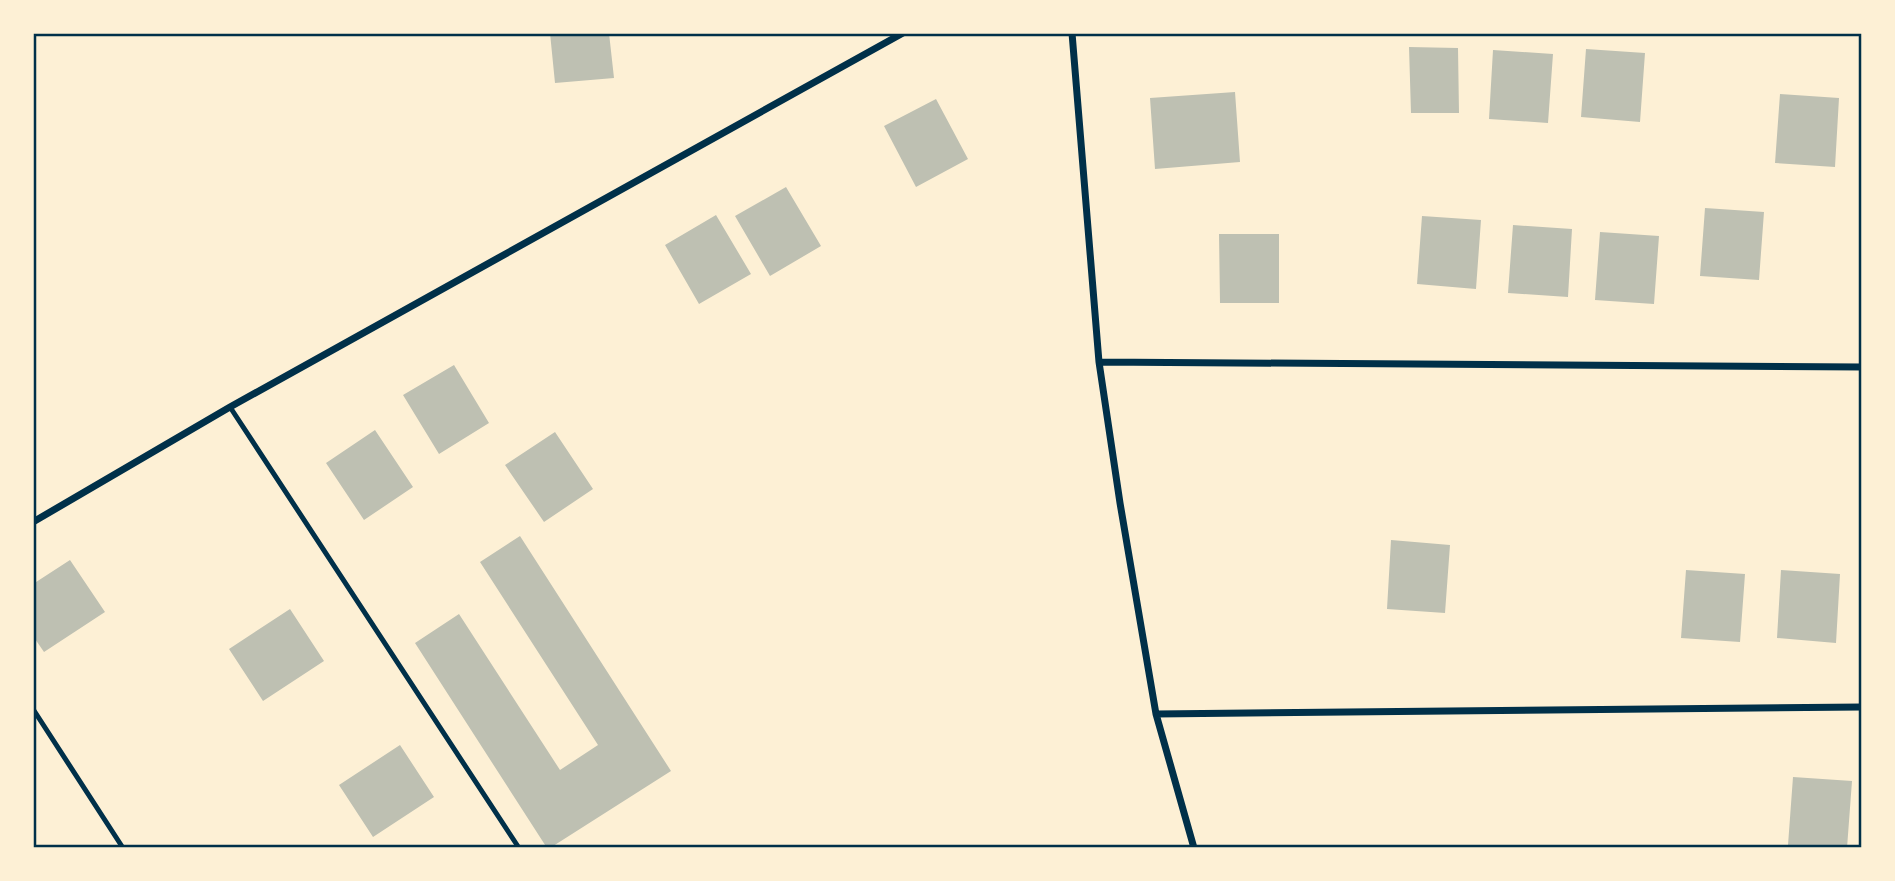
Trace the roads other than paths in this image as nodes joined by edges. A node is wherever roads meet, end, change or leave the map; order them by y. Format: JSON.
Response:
{"nodes":[{"id":1,"x":903,"y":33,"type":"edge"},
{"id":2,"x":1072,"y":33,"type":"edge"},
{"id":3,"x":1099,"y":362,"type":"junction"},
{"id":4,"x":1862,"y":367,"type":"edge"},
{"id":5,"x":230,"y":407,"type":"junction"},
{"id":6,"x":34,"y":520,"type":"edge"},
{"id":7,"x":1862,"y":707,"type":"edge"},
{"id":8,"x":33,"y":709,"type":"edge"},
{"id":9,"x":1156,"y":714,"type":"junction"},
{"id":10,"x":123,"y":848,"type":"edge"},
{"id":11,"x":519,"y":848,"type":"edge"},
{"id":12,"x":1194,"y":848,"type":"edge"}],
"edges":[{"from":1,"to":5,"type":"street"},
{"from":2,"to":3,"type":"street"},
{"from":3,"to":4,"type":"street"},
{"from":3,"to":9,"type":"street"},
{"from":5,"to":6,"type":"street"},
{"from":5,"to":11,"type":"lane"},
{"from":7,"to":9,"type":"street"},
{"from":8,"to":10,"type":"lane"},
{"from":9,"to":12,"type":"street"}]}
